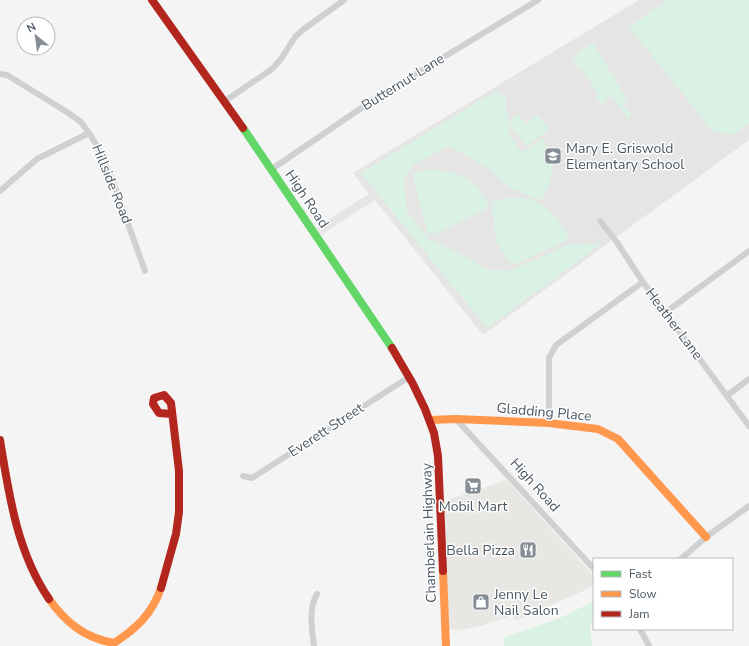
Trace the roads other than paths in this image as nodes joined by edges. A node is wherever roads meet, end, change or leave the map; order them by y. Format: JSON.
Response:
{"nodes":[{"id":1,"x":152,"y":0,"type":"edge"},
{"id":2,"x":344,"y":0,"type":"edge"},
{"id":3,"x":538,"y":0,"type":"edge"},
{"id":4,"x":0,"y":74,"type":"edge"},
{"id":5,"x":225,"y":101,"type":"junction"},
{"id":6,"x":89,"y":133,"type":"junction"},
{"id":7,"x":272,"y":169,"type":"junction"},
{"id":8,"x":0,"y":191,"type":"edge"},
{"id":9,"x":600,"y":221,"type":"dead end"},
{"id":10,"x":749,"y":251,"type":"edge"},
{"id":11,"x":145,"y":271,"type":"dead end"},
{"id":12,"x":643,"y":282,"type":"junction"},
{"id":13,"x":666,"y":312,"type":"junction"},
{"id":14,"x":409,"y":377,"type":"junction"},
{"id":15,"x":749,"y":379,"type":"edge"},
{"id":16,"x":728,"y":395,"type":"junction"},
{"id":17,"x":172,"y":414,"type":"dead end"},
{"id":18,"x":456,"y":419,"type":"junction"},
{"id":19,"x":430,"y":420,"type":"junction"},
{"id":20,"x":549,"y":423,"type":"junction"},
{"id":21,"x":749,"y":426,"type":"edge"},
{"id":22,"x":0,"y":440,"type":"edge"},
{"id":23,"x":243,"y":476,"type":"dead end"},
{"id":24,"x":749,"y":506,"type":"edge"},
{"id":25,"x":706,"y":537,"type":"junction"},
{"id":26,"x":682,"y":558,"type":"edge"},
{"id":27,"x":593,"y":569,"type":"edge"},
{"id":28,"x":317,"y":594,"type":"dead end"},
{"id":29,"x":641,"y":630,"type":"edge"},
{"id":30,"x":115,"y":644,"type":"edge"},
{"id":31,"x":314,"y":646,"type":"edge"},
{"id":32,"x":446,"y":646,"type":"edge"},
{"id":33,"x":649,"y":646,"type":"edge"}],
"edges":[{"from":1,"to":5,"type":"street","name":"High Road"},
{"from":2,"to":5,"type":"street"},
{"from":3,"to":7,"type":"street","name":"Butternut Lane"},
{"from":4,"to":6,"type":"street","name":"Hillside Road"},
{"from":5,"to":7,"type":"street","name":"High Road"},
{"from":6,"to":8,"type":"street"},
{"from":6,"to":11,"type":"street","name":"Hillside Road"},
{"from":7,"to":14,"type":"street","name":"High Road"},
{"from":9,"to":12,"type":"street","name":"Heather Lane"},
{"from":10,"to":13,"type":"street"},
{"from":12,"to":13,"type":"street","name":"Heather Lane"},
{"from":12,"to":20,"type":"street"},
{"from":13,"to":16,"type":"street","name":"Heather Lane"},
{"from":14,"to":19,"type":"street","name":"High Road"},
{"from":14,"to":23,"type":"street","name":"Everett Street"},
{"from":15,"to":16,"type":"street"},
{"from":16,"to":21,"type":"street","name":"Heather Lane"},
{"from":17,"to":30,"type":"street"},
{"from":18,"to":19,"type":"street","name":"Gladding Place"},
{"from":18,"to":20,"type":"street","name":"Gladding Place"},
{"from":18,"to":27,"type":"street","name":"High Road"},
{"from":19,"to":32,"type":"street","name":"Chamberlain Highway"},
{"from":20,"to":25,"type":"street","name":"Gladding Place"},
{"from":22,"to":30,"type":"street"},
{"from":24,"to":25,"type":"street"},
{"from":25,"to":26,"type":"street"},
{"from":28,"to":31,"type":"street"},
{"from":29,"to":33,"type":"street"}]}
